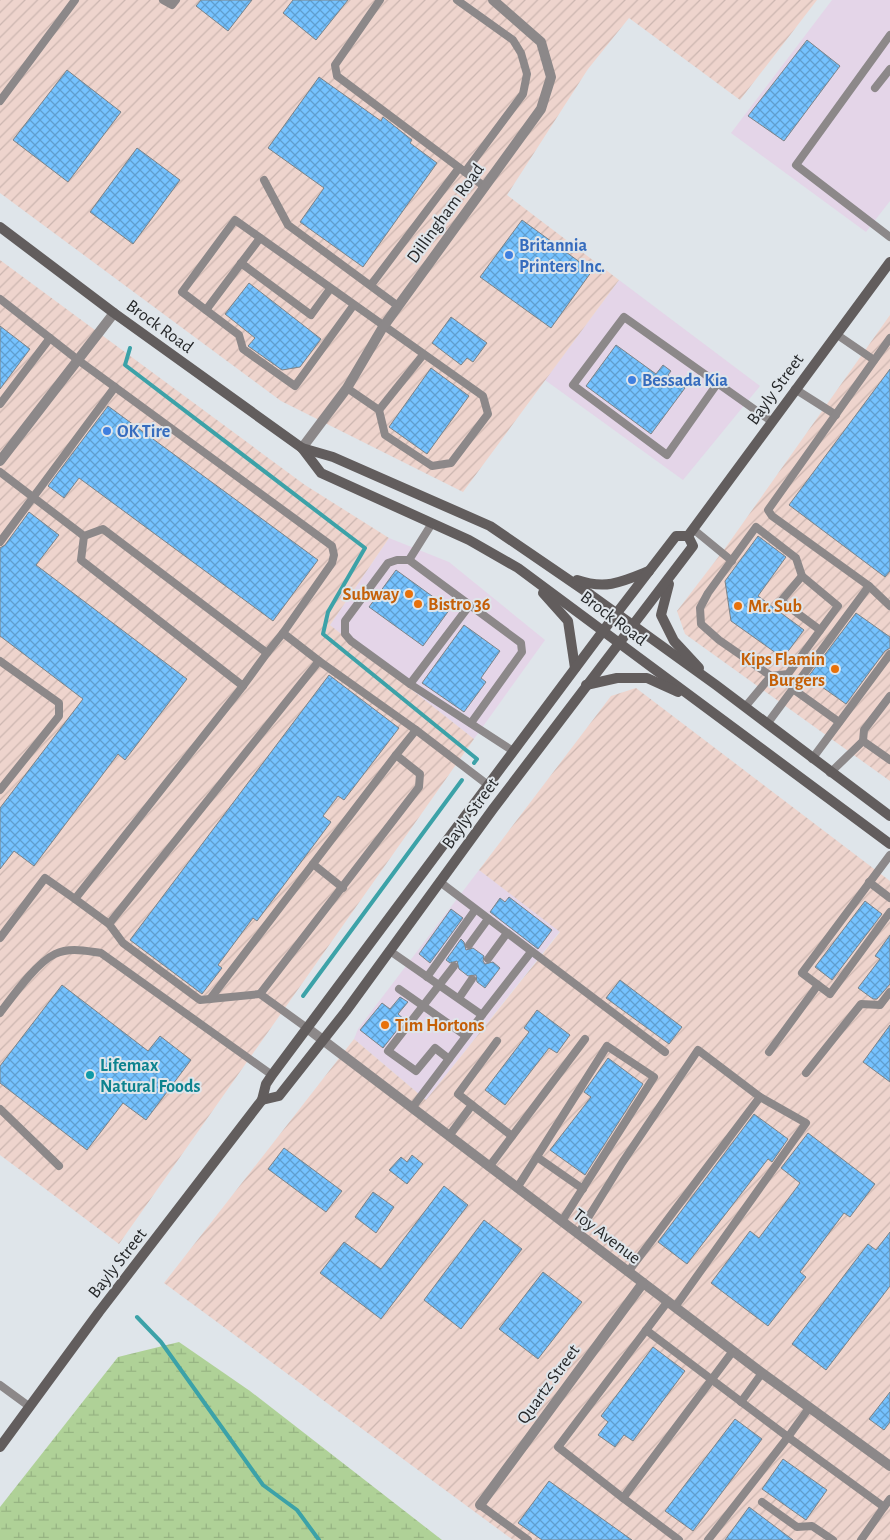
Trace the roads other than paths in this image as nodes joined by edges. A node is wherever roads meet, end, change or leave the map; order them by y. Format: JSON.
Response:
{"nodes":[{"id":1,"x":75,"y":0,"type":"edge"},
{"id":2,"x":164,"y":0,"type":"edge"},
{"id":3,"x":176,"y":0,"type":"edge"},
{"id":4,"x":380,"y":0,"type":"edge"},
{"id":5,"x":457,"y":0,"type":"edge"},
{"id":6,"x":493,"y":0,"type":"edge"},
{"id":7,"x":890,"y":35,"type":"edge"},
{"id":8,"x":890,"y":69,"type":"edge"},
{"id":9,"x":875,"y":88,"type":"dead end"},
{"id":10,"x":0,"y":101,"type":"edge"},
{"id":11,"x":462,"y":170,"type":"junction"},
{"id":12,"x":264,"y":180,"type":"dead end"},
{"id":13,"x":485,"y":187,"type":"junction"},
{"id":14,"x":0,"y":227,"type":"edge"},
{"id":15,"x":890,"y":237,"type":"edge"},
{"id":16,"x":260,"y":238,"type":"junction"},
{"id":17,"x":890,"y":262,"type":"edge"},
{"id":18,"x":241,"y":263,"type":"junction"},
{"id":19,"x":371,"y":286,"type":"junction"},
{"id":20,"x":330,"y":289,"type":"junction"},
{"id":21,"x":0,"y":299,"type":"edge"},
{"id":22,"x":353,"y":306,"type":"junction"},
{"id":23,"x":398,"y":306,"type":"junction"},
{"id":24,"x":206,"y":310,"type":"junction"},
{"id":25,"x":114,"y":313,"type":"junction"},
{"id":26,"x":383,"y":327,"type":"junction"},
{"id":27,"x":836,"y":334,"type":"junction"},
{"id":28,"x":50,"y":338,"type":"junction"},
{"id":29,"x":890,"y":338,"type":"edge"},
{"id":30,"x":423,"y":355,"type":"junction"},
{"id":31,"x":78,"y":360,"type":"junction"},
{"id":32,"x":874,"y":360,"type":"junction"},
{"id":33,"x":717,"y":384,"type":"junction"},
{"id":34,"x":115,"y":387,"type":"junction"},
{"id":35,"x":347,"y":388,"type":"junction"},
{"id":36,"x":795,"y":389,"type":"junction"},
{"id":37,"x":0,"y":404,"type":"edge"},
{"id":38,"x":378,"y":410,"type":"junction"},
{"id":39,"x":836,"y":415,"type":"junction"},
{"id":40,"x":771,"y":422,"type":"junction"},
{"id":41,"x":302,"y":448,"type":"junction"},
{"id":42,"x":1,"y":458,"type":"edge"},
{"id":43,"x":0,"y":472,"type":"edge"},
{"id":44,"x":33,"y":497,"type":"junction"},
{"id":45,"x":431,"y":525,"type":"junction"},
{"id":46,"x":691,"y":533,"type":"junction"},
{"id":47,"x":84,"y":536,"type":"junction"},
{"id":48,"x":0,"y":542,"type":"edge"},
{"id":49,"x":408,"y":560,"type":"junction"},
{"id":50,"x":732,"y":561,"type":"junction"},
{"id":51,"x":518,"y":568,"type":"junction"},
{"id":52,"x":649,"y":571,"type":"junction"},
{"id":53,"x":672,"y":575,"type":"junction"},
{"id":54,"x":564,"y":576,"type":"junction"},
{"id":55,"x":802,"y":576,"type":"junction"},
{"id":56,"x":869,"y":586,"type":"junction"},
{"id":57,"x":469,"y":606,"type":"junction"},
{"id":58,"x":890,"y":606,"type":"edge"},
{"id":59,"x":616,"y":613,"type":"junction"},
{"id":60,"x":633,"y":626,"type":"junction"},
{"id":61,"x":602,"y":630,"type":"junction"},
{"id":62,"x":820,"y":630,"type":"junction"},
{"id":63,"x":283,"y":633,"type":"junction"},
{"id":64,"x":619,"y":643,"type":"junction"},
{"id":65,"x":267,"y":653,"type":"junction"},
{"id":66,"x":890,"y":654,"type":"edge"},
{"id":67,"x":319,"y":660,"type":"junction"},
{"id":68,"x":0,"y":661,"type":"edge"},
{"id":69,"x":575,"y":668,"type":"junction"},
{"id":70,"x":771,"y":676,"type":"junction"},
{"id":71,"x":410,"y":684,"type":"junction"},
{"id":72,"x":716,"y":685,"type":"junction"},
{"id":73,"x":243,"y":686,"type":"junction"},
{"id":74,"x":586,"y":686,"type":"junction"},
{"id":75,"x":793,"y":689,"type":"junction"},
{"id":76,"x":890,"y":696,"type":"edge"},
{"id":77,"x":698,"y":701,"type":"junction"},
{"id":78,"x":745,"y":707,"type":"junction"},
{"id":79,"x":839,"y":722,"type":"junction"},
{"id":80,"x":472,"y":723,"type":"junction"},
{"id":81,"x":767,"y":724,"type":"junction"},
{"id":82,"x":416,"y":730,"type":"junction"},
{"id":83,"x":863,"y":740,"type":"junction"},
{"id":84,"x":513,"y":751,"type":"junction"},
{"id":85,"x":396,"y":755,"type":"junction"},
{"id":86,"x":812,"y":759,"type":"junction"},
{"id":87,"x":890,"y":760,"type":"edge"},
{"id":88,"x":830,"y":773,"type":"junction"},
{"id":89,"x":488,"y":785,"type":"junction"},
{"id":90,"x":0,"y":790,"type":"edge"},
{"id":91,"x":890,"y":816,"type":"edge"},
{"id":92,"x":890,"y":844,"type":"edge"},
{"id":93,"x":890,"y":855,"type":"edge"},
{"id":94,"x":313,"y":864,"type":"junction"},
{"id":95,"x":440,"y":882,"type":"junction"},
{"id":96,"x":869,"y":882,"type":"junction"},
{"id":97,"x":343,"y":888,"type":"junction"},
{"id":98,"x":890,"y":898,"type":"edge"},
{"id":99,"x":75,"y":899,"type":"junction"},
{"id":100,"x":476,"y":910,"type":"junction"},
{"id":101,"x":890,"y":912,"type":"edge"},
{"id":102,"x":488,"y":919,"type":"junction"},
{"id":103,"x":109,"y":924,"type":"junction"},
{"id":104,"x":507,"y":933,"type":"junction"},
{"id":105,"x":0,"y":938,"type":"edge"},
{"id":106,"x":469,"y":945,"type":"dead end"},
{"id":107,"x":390,"y":951,"type":"junction"},
{"id":108,"x":531,"y":952,"type":"junction"},
{"id":109,"x":488,"y":959,"type":"dead end"},
{"id":110,"x":454,"y":966,"type":"dead end"},
{"id":111,"x":427,"y":977,"type":"junction"},
{"id":112,"x":472,"y":979,"type":"dead end"},
{"id":113,"x":440,"y":985,"type":"junction"},
{"id":114,"x":818,"y":985,"type":"junction"},
{"id":115,"x":399,"y":989,"type":"dead end"},
{"id":116,"x":890,"y":992,"type":"edge"},
{"id":117,"x":260,"y":994,"type":"junction"},
{"id":118,"x":459,"y":998,"type":"junction"},
{"id":119,"x":210,"y":999,"type":"junction"},
{"id":120,"x":424,"y":1006,"type":"junction"},
{"id":121,"x":0,"y":1013,"type":"edge"},
{"id":122,"x":482,"y":1015,"type":"junction"},
{"id":123,"x":307,"y":1028,"type":"junction"},
{"id":124,"x":466,"y":1036,"type":"junction"},
{"id":125,"x":585,"y":1039,"type":"dead end"},
{"id":126,"x":323,"y":1041,"type":"junction"},
{"id":127,"x":497,"y":1041,"type":"dead end"},
{"id":128,"x":665,"y":1052,"type":"dead end"},
{"id":129,"x":769,"y":1052,"type":"dead end"},
{"id":130,"x":449,"y":1059,"type":"junction"},
{"id":131,"x":806,"y":1074,"type":"dead end"},
{"id":132,"x":272,"y":1076,"type":"junction"},
{"id":133,"x":760,"y":1097,"type":"junction"},
{"id":134,"x":262,"y":1100,"type":"junction"},
{"id":135,"x":472,"y":1105,"type":"junction"},
{"id":136,"x":412,"y":1108,"type":"junction"},
{"id":137,"x":0,"y":1109,"type":"edge"},
{"id":138,"x":449,"y":1136,"type":"junction"},
{"id":139,"x":512,"y":1136,"type":"junction"},
{"id":140,"x":537,"y":1157,"type":"junction"},
{"id":141,"x":59,"y":1166,"type":"dead end"},
{"id":142,"x":489,"y":1167,"type":"junction"},
{"id":143,"x":518,"y":1188,"type":"junction"},
{"id":144,"x":583,"y":1189,"type":"junction"},
{"id":145,"x":562,"y":1221,"type":"junction"},
{"id":146,"x":578,"y":1234,"type":"junction"},
{"id":147,"x":628,"y":1272,"type":"junction"},
{"id":148,"x":643,"y":1283,"type":"junction"},
{"id":149,"x":671,"y":1304,"type":"junction"},
{"id":150,"x":646,"y":1330,"type":"junction"},
{"id":151,"x":733,"y":1351,"type":"junction"},
{"id":152,"x":762,"y":1373,"type":"junction"},
{"id":153,"x":712,"y":1380,"type":"junction"},
{"id":154,"x":0,"y":1385,"type":"edge"},
{"id":155,"x":741,"y":1402,"type":"junction"},
{"id":156,"x":30,"y":1407,"type":"junction"},
{"id":157,"x":809,"y":1408,"type":"junction"},
{"id":158,"x":788,"y":1436,"type":"junction"},
{"id":159,"x":0,"y":1447,"type":"edge"},
{"id":160,"x":890,"y":1466,"type":"edge"},
{"id":161,"x":623,"y":1498,"type":"junction"},
{"id":162,"x":890,"y":1499,"type":"edge"},
{"id":163,"x":762,"y":1502,"type":"dead end"},
{"id":164,"x":480,"y":1505,"type":"joint"},
{"id":165,"x":884,"y":1507,"type":"junction"},
{"id":166,"x":673,"y":1538,"type":"edge"},
{"id":167,"x":528,"y":1540,"type":"edge"},
{"id":168,"x":708,"y":1540,"type":"edge"},
{"id":169,"x":833,"y":1540,"type":"edge"},
{"id":170,"x":861,"y":1540,"type":"edge"}],
"edges":[{"from":1,"to":10,"type":"lane"},
{"from":2,"to":3,"type":"lane"},
{"from":4,"to":11,"type":"lane"},
{"from":5,"to":11,"type":"lane"},
{"from":6,"to":13,"type":"street","name":"Dillingham Road"},
{"from":7,"to":15,"type":"lane"},
{"from":8,"to":9,"type":"lane"},
{"from":11,"to":13,"type":"lane"},
{"from":11,"to":19,"type":"lane"},
{"from":12,"to":19,"type":"lane"},
{"from":13,"to":23,"type":"street","name":"Dillingham Road"},
{"from":14,"to":25,"type":"main road","name":"Brock Road"},
{"from":16,"to":18,"type":"lane"},
{"from":16,"to":20,"type":"lane"},
{"from":16,"to":24,"type":"lane"},
{"from":17,"to":27,"type":"main road","name":"Bayly Street"},
{"from":18,"to":20,"type":"lane"},
{"from":18,"to":24,"type":"lane"},
{"from":19,"to":23,"type":"lane"},
{"from":20,"to":22,"type":"lane"},
{"from":21,"to":28,"type":"lane"},
{"from":22,"to":24,"type":"lane"},
{"from":22,"to":26,"type":"lane"},
{"from":23,"to":26,"type":"street","name":"Dillingham Road"},
{"from":25,"to":31,"type":"street"},
{"from":25,"to":41,"type":"main road","name":"Brock Road"},
{"from":26,"to":30,"type":"lane"},
{"from":26,"to":35,"type":"street","name":"Dillingham Road"},
{"from":27,"to":32,"type":"lane"},
{"from":27,"to":36,"type":"main road","name":"Bayly Street"},
{"from":28,"to":31,"type":"lane"},
{"from":28,"to":37,"type":"lane"},
{"from":29,"to":32,"type":"lane"},
{"from":30,"to":38,"type":"lane"},
{"from":30,"to":38,"type":"lane"},
{"from":31,"to":34,"type":"lane"},
{"from":31,"to":42,"type":"street"},
{"from":32,"to":39,"type":"lane"},
{"from":33,"to":33,"type":"lane"},
{"from":33,"to":40,"type":"lane"},
{"from":34,"to":44,"type":"lane"},
{"from":34,"to":63,"type":"lane"},
{"from":35,"to":38,"type":"lane"},
{"from":35,"to":41,"type":"street","name":"Dillingham Road"},
{"from":36,"to":39,"type":"lane"},
{"from":36,"to":40,"type":"main road","name":"Bayly Street"},
{"from":39,"to":56,"type":"lane"},
{"from":40,"to":46,"type":"main road","name":"Bayly Street"},
{"from":41,"to":45,"type":"main road","name":"Brock Road"},
{"from":41,"to":54,"type":"main road","name":"Brock Road"},
{"from":43,"to":44,"type":"lane"},
{"from":44,"to":47,"type":"lane"},
{"from":44,"to":48,"type":"lane"},
{"from":45,"to":49,"type":"lane"},
{"from":45,"to":51,"type":"main road","name":"Brock Road"},
{"from":46,"to":50,"type":"lane"},
{"from":46,"to":52,"type":"main road","name":"Bayly Street"},
{"from":46,"to":53,"type":"main road","name":"Bayly Street"},
{"from":47,"to":65,"type":"lane"},
{"from":47,"to":73,"type":"lane"},
{"from":49,"to":57,"type":"lane"},
{"from":49,"to":71,"type":"lane"},
{"from":50,"to":55,"type":"lane"},
{"from":50,"to":70,"type":"lane"},
{"from":51,"to":61,"type":"main road","name":"Brock Road"},
{"from":51,"to":69,"type":"main road"},
{"from":52,"to":54,"type":"main road"},
{"from":52,"to":59,"type":"main road","name":"Bayly Street"},
{"from":53,"to":60,"type":"main road","name":"Bayly Street"},
{"from":53,"to":72,"type":"main road"},
{"from":54,"to":59,"type":"main road","name":"Brock Road"},
{"from":55,"to":62,"type":"lane"},
{"from":55,"to":62,"type":"lane"},
{"from":56,"to":58,"type":"lane"},
{"from":56,"to":75,"type":"lane"},
{"from":57,"to":71,"type":"lane"},
{"from":57,"to":80,"type":"lane"},
{"from":59,"to":60,"type":"main road","name":"Brock Road"},
{"from":59,"to":61,"type":"main road","name":"Bayly Street"},
{"from":60,"to":64,"type":"main road","name":"Bayly Street"},
{"from":60,"to":72,"type":"main road","name":"Brock Road"},
{"from":61,"to":64,"type":"main road","name":"Brock Road"},
{"from":61,"to":69,"type":"main road","name":"Bayly Street"},
{"from":62,"to":70,"type":"lane"},
{"from":63,"to":65,"type":"lane"},
{"from":63,"to":67,"type":"lane"},
{"from":64,"to":74,"type":"main road","name":"Bayly Street"},
{"from":64,"to":77,"type":"main road","name":"Brock Road"},
{"from":65,"to":73,"type":"lane"},
{"from":66,"to":79,"type":"lane"},
{"from":67,"to":82,"type":"lane"},
{"from":67,"to":103,"type":"lane"},
{"from":68,"to":90,"type":"lane"},
{"from":69,"to":84,"type":"main road","name":"Bayly Street"},
{"from":70,"to":78,"type":"lane"},
{"from":71,"to":80,"type":"lane"},
{"from":72,"to":78,"type":"main road","name":"Brock Road"},
{"from":73,"to":99,"type":"lane"},
{"from":74,"to":77,"type":"main road"},
{"from":74,"to":95,"type":"main road","name":"Bayly Street"},
{"from":75,"to":79,"type":"lane"},
{"from":75,"to":81,"type":"lane"},
{"from":76,"to":83,"type":"lane"},
{"from":77,"to":92,"type":"main road","name":"Brock Road"},
{"from":78,"to":81,"type":"main road","name":"Brock Road"},
{"from":79,"to":86,"type":"lane"},
{"from":80,"to":84,"type":"lane"},
{"from":81,"to":86,"type":"main road","name":"Brock Road"},
{"from":82,"to":85,"type":"lane"},
{"from":82,"to":89,"type":"lane"},
{"from":83,"to":87,"type":"lane"},
{"from":83,"to":88,"type":"lane"},
{"from":84,"to":89,"type":"main road","name":"Bayly Street"},
{"from":85,"to":94,"type":"lane"},
{"from":85,"to":97,"type":"lane"},
{"from":86,"to":88,"type":"main road","name":"Brock Road"},
{"from":88,"to":91,"type":"main road","name":"Brock Road"},
{"from":89,"to":123,"type":"main road","name":"Bayly Street"},
{"from":93,"to":96,"type":"lane"},
{"from":94,"to":97,"type":"lane"},
{"from":94,"to":119,"type":"lane"},
{"from":95,"to":100,"type":"lane"},
{"from":95,"to":107,"type":"main road","name":"Bayly Street"},
{"from":96,"to":98,"type":"lane"},
{"from":96,"to":114,"type":"lane"},
{"from":97,"to":117,"type":"lane"},
{"from":99,"to":103,"type":"lane"},
{"from":99,"to":105,"type":"lane"},
{"from":100,"to":102,"type":"lane"},
{"from":100,"to":111,"type":"lane"},
{"from":101,"to":114,"type":"lane"},
{"from":102,"to":104,"type":"lane"},
{"from":102,"to":106,"type":"lane"},
{"from":103,"to":119,"type":"lane"},
{"from":104,"to":108,"type":"lane"},
{"from":104,"to":109,"type":"lane"},
{"from":107,"to":111,"type":"lane"},
{"from":107,"to":126,"type":"main road","name":"Bayly Street"},
{"from":108,"to":122,"type":"lane"},
{"from":108,"to":128,"type":"lane"},
{"from":110,"to":113,"type":"lane"},
{"from":111,"to":113,"type":"lane"},
{"from":112,"to":118,"type":"lane"},
{"from":113,"to":118,"type":"lane"},
{"from":113,"to":120,"type":"lane"},
{"from":114,"to":129,"type":"lane"},
{"from":115,"to":120,"type":"lane"},
{"from":116,"to":131,"type":"lane"},
{"from":117,"to":119,"type":"lane"},
{"from":117,"to":123,"type":"lane"},
{"from":118,"to":122,"type":"lane"},
{"from":120,"to":124,"type":"lane"},
{"from":120,"to":130,"type":"lane"},
{"from":121,"to":132,"type":"lane"},
{"from":122,"to":124,"type":"lane"},
{"from":123,"to":126,"type":"street","name":"Toy Avenue"},
{"from":123,"to":132,"type":"main road","name":"Bayly Street"},
{"from":124,"to":130,"type":"lane"},
{"from":125,"to":139,"type":"lane"},
{"from":126,"to":134,"type":"main road","name":"Bayly Street"},
{"from":126,"to":136,"type":"street","name":"Toy Avenue"},
{"from":127,"to":135,"type":"lane"},
{"from":130,"to":136,"type":"lane"},
{"from":132,"to":134,"type":"main road","name":"Bayly Street"},
{"from":133,"to":146,"type":"lane"},
{"from":133,"to":147,"type":"lane"},
{"from":133,"to":149,"type":"lane"},
{"from":134,"to":156,"type":"main road","name":"Bayly Street"},
{"from":135,"to":138,"type":"lane"},
{"from":135,"to":139,"type":"lane"},
{"from":136,"to":138,"type":"street","name":"Toy Avenue"},
{"from":137,"to":141,"type":"lane"},
{"from":138,"to":142,"type":"street","name":"Toy Avenue"},
{"from":139,"to":142,"type":"lane"},
{"from":140,"to":143,"type":"lane"},
{"from":140,"to":144,"type":"lane"},
{"from":140,"to":144,"type":"lane"},
{"from":142,"to":143,"type":"street","name":"Toy Avenue"},
{"from":143,"to":145,"type":"street","name":"Toy Avenue"},
{"from":144,"to":145,"type":"lane"},
{"from":145,"to":146,"type":"street","name":"Toy Avenue"},
{"from":146,"to":147,"type":"street","name":"Toy Avenue"},
{"from":147,"to":148,"type":"street","name":"Toy Avenue"},
{"from":148,"to":149,"type":"street","name":"Toy Avenue"},
{"from":148,"to":164,"type":"street","name":"Quartz Street"},
{"from":149,"to":150,"type":"lane"},
{"from":149,"to":151,"type":"street","name":"Toy Avenue"},
{"from":150,"to":153,"type":"lane"},
{"from":150,"to":161,"type":"lane"},
{"from":151,"to":152,"type":"street","name":"Toy Avenue"},
{"from":151,"to":153,"type":"lane"},
{"from":152,"to":155,"type":"lane"},
{"from":152,"to":157,"type":"street","name":"Toy Avenue"},
{"from":153,"to":155,"type":"lane"},
{"from":153,"to":161,"type":"lane"},
{"from":154,"to":156,"type":"lane"},
{"from":155,"to":158,"type":"lane"},
{"from":156,"to":159,"type":"main road","name":"Bayly Street"},
{"from":157,"to":158,"type":"lane"},
{"from":157,"to":160,"type":"street","name":"Toy Avenue"},
{"from":158,"to":165,"type":"lane"},
{"from":158,"to":168,"type":"lane"},
{"from":161,"to":166,"type":"lane"},
{"from":162,"to":165,"type":"lane"},
{"from":163,"to":169,"type":"lane"},
{"from":164,"to":167,"type":"lane"},
{"from":165,"to":170,"type":"lane"}]}
